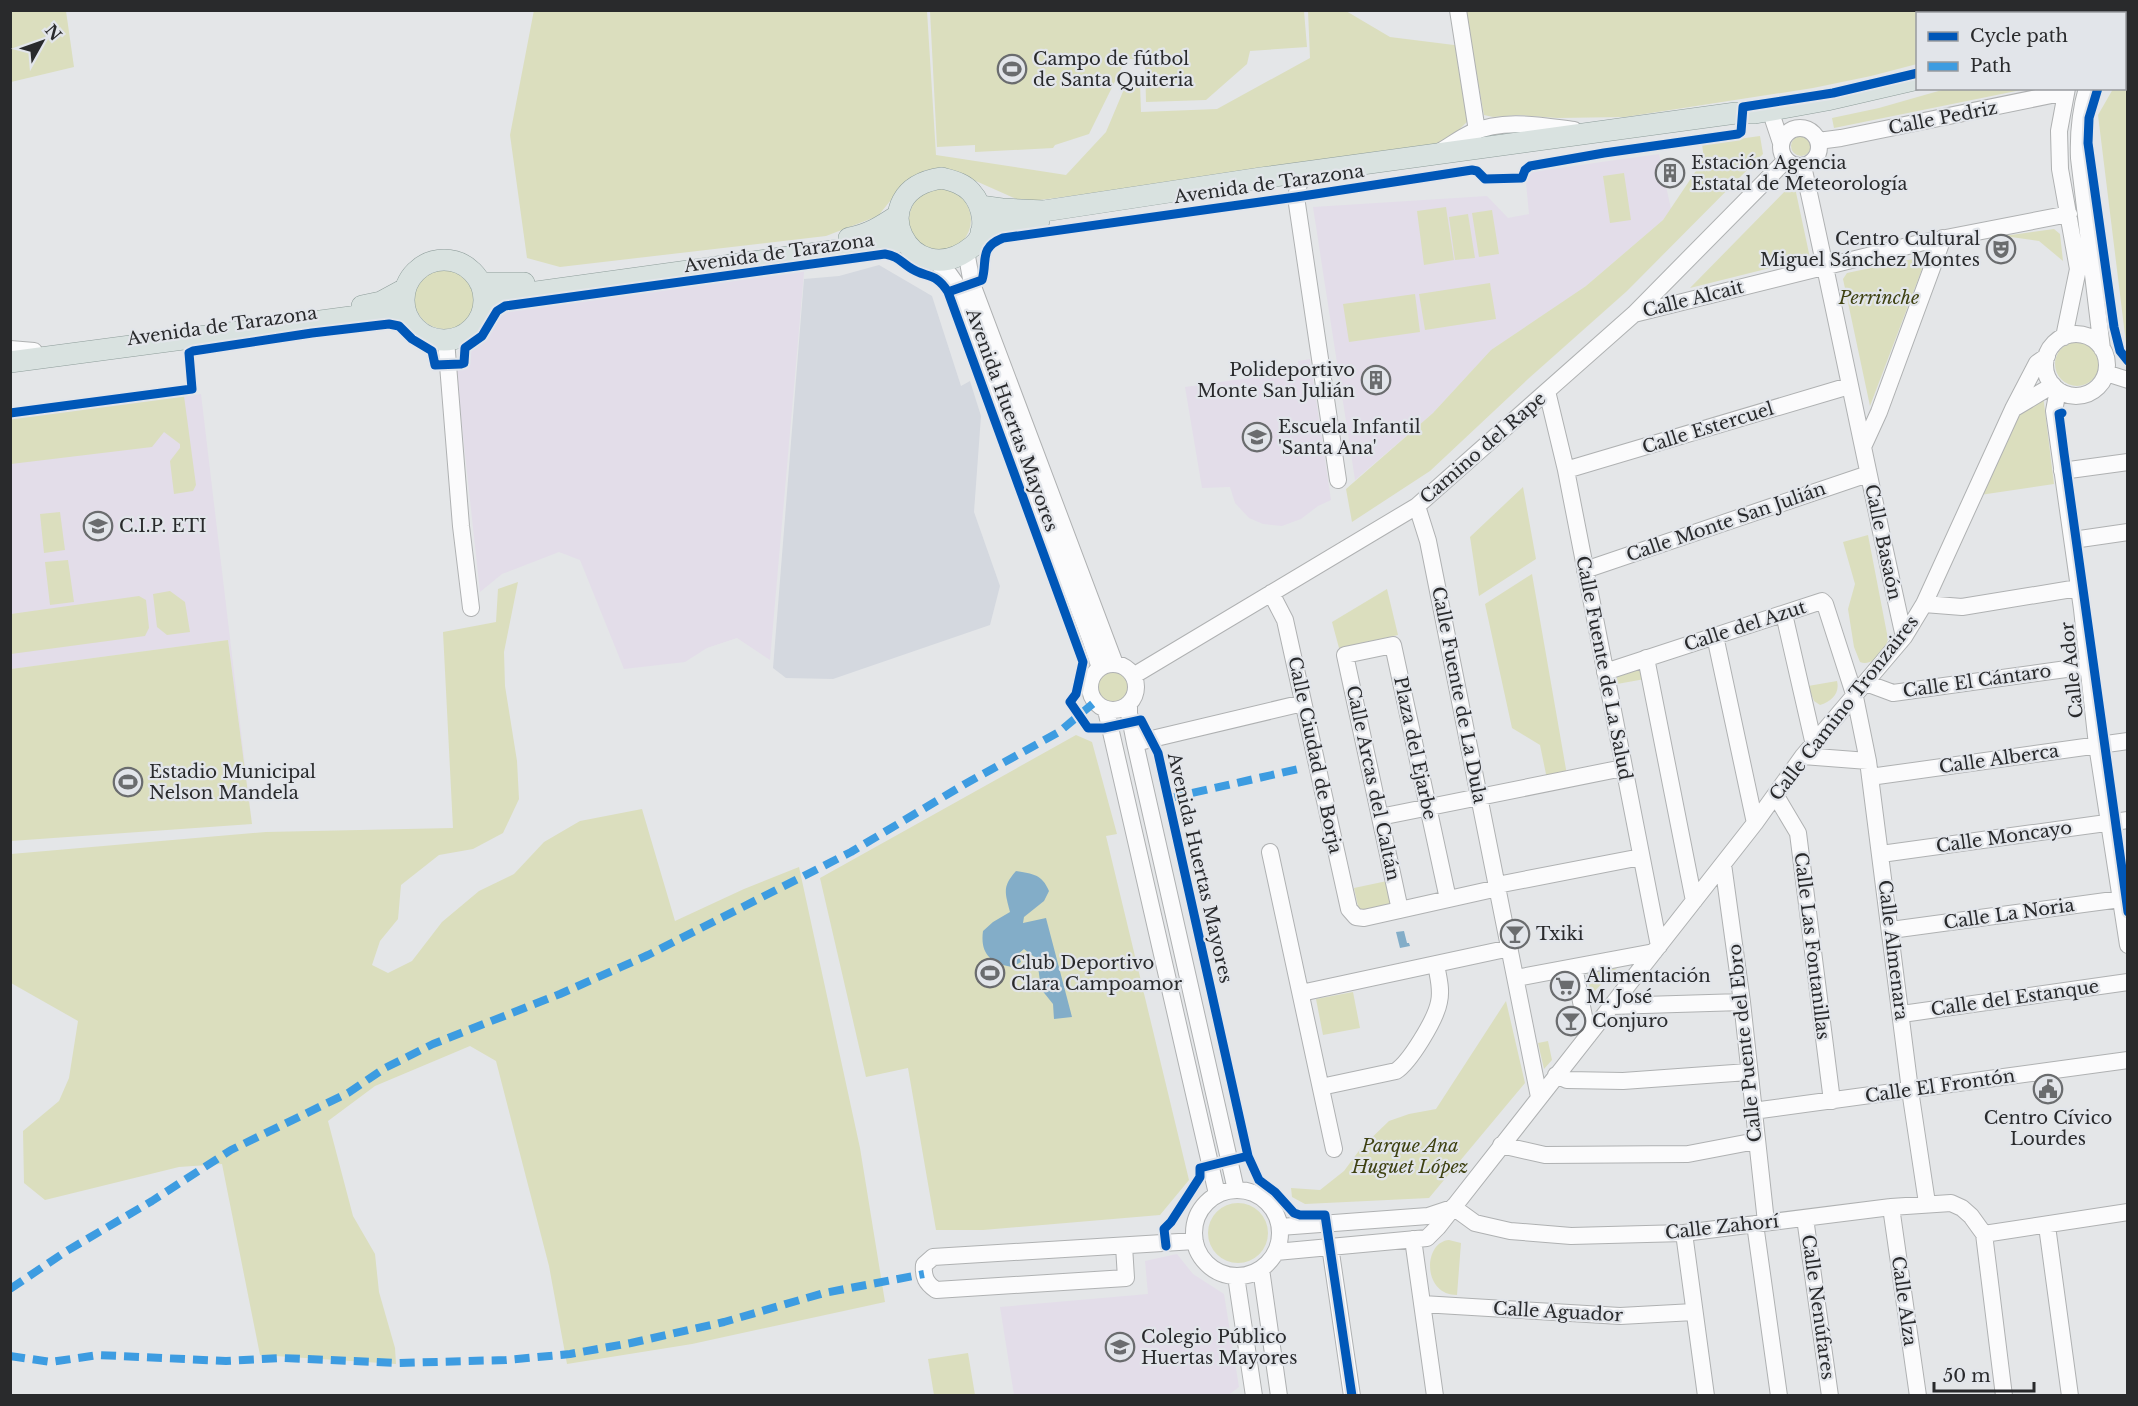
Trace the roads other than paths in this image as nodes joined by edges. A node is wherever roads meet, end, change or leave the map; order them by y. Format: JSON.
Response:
{"nodes":[{"id":1,"x":1458,"y":10,"type":"edge"},
{"id":2,"x":1916,"y":79,"type":"edge"},
{"id":3,"x":1916,"y":87,"type":"edge"},
{"id":4,"x":2067,"y":90,"type":"edge"},
{"id":5,"x":2087,"y":90,"type":"edge"},
{"id":6,"x":1815,"y":111,"type":"junction"},
{"id":7,"x":1773,"y":119,"type":"junction"},
{"id":8,"x":1477,"y":131,"type":"junction"},
{"id":9,"x":1593,"y":133,"type":"junction"},
{"id":10,"x":1817,"y":138,"type":"junction"},
{"id":11,"x":1781,"y":143,"type":"junction"},
{"id":12,"x":1434,"y":154,"type":"junction"},
{"id":13,"x":1786,"y":160,"type":"junction"},
{"id":14,"x":1803,"y":166,"type":"junction"},
{"id":15,"x":1299,"y":184,"type":"junction"},
{"id":16,"x":980,"y":206,"type":"junction"},
{"id":17,"x":2068,"y":214,"type":"junction"},
{"id":18,"x":897,"y":216,"type":"junction"},
{"id":19,"x":981,"y":232,"type":"junction"},
{"id":20,"x":1943,"y":238,"type":"junction"},
{"id":21,"x":904,"y":241,"type":"junction"},
{"id":22,"x":966,"y":251,"type":"junction"},
{"id":23,"x":934,"y":260,"type":"junction"},
{"id":24,"x":1826,"y":266,"type":"junction"},
{"id":25,"x":480,"y":283,"type":"junction"},
{"id":26,"x":405,"y":289,"type":"junction"},
{"id":27,"x":484,"y":306,"type":"junction"},
{"id":28,"x":1634,"y":314,"type":"junction"},
{"id":29,"x":409,"y":318,"type":"junction"},
{"id":30,"x":2064,"y":337,"type":"junction"},
{"id":31,"x":446,"y":340,"type":"junction"},
{"id":32,"x":10,"y":349,"type":"edge"},
{"id":33,"x":2102,"y":349,"type":"junction"},
{"id":34,"x":34,"y":351,"type":"junction"},
{"id":35,"x":10,"y":355,"type":"edge"},
{"id":36,"x":2047,"y":356,"type":"junction"},
{"id":37,"x":10,"y":362,"type":"edge"},
{"id":38,"x":2106,"y":373,"type":"junction"},
{"id":39,"x":2127,"y":380,"type":"edge"},
{"id":40,"x":1850,"y":386,"type":"junction"},
{"id":41,"x":2056,"y":388,"type":"junction"},
{"id":42,"x":1547,"y":391,"type":"junction"},
{"id":43,"x":2013,"y":409,"type":"junction"},
{"id":44,"x":1863,"y":447,"type":"junction"},
{"id":45,"x":2127,"y":462,"type":"edge"},
{"id":46,"x":1566,"y":470,"type":"junction"},
{"id":47,"x":2062,"y":471,"type":"junction"},
{"id":48,"x":1868,"y":474,"type":"junction"},
{"id":49,"x":1338,"y":480,"type":"dead end"},
{"id":50,"x":1417,"y":506,"type":"junction"},
{"id":51,"x":2127,"y":532,"type":"edge"},
{"id":52,"x":2073,"y":540,"type":"junction"},
{"id":53,"x":1585,"y":570,"type":"junction"},
{"id":54,"x":2078,"y":588,"type":"junction"},
{"id":55,"x":1271,"y":593,"type":"junction"},
{"id":56,"x":1924,"y":604,"type":"junction"},
{"id":57,"x":471,"y":608,"type":"dead end"},
{"id":58,"x":1784,"y":614,"type":"junction"},
{"id":59,"x":1715,"y":636,"type":"junction"},
{"id":60,"x":1904,"y":637,"type":"junction"},
{"id":61,"x":1345,"y":655,"type":"joint"},
{"id":62,"x":1646,"y":658,"type":"junction"},
{"id":63,"x":1107,"y":666,"type":"junction"},
{"id":64,"x":2088,"y":666,"type":"junction"},
{"id":65,"x":1605,"y":672,"type":"junction"},
{"id":66,"x":1133,"y":676,"type":"junction"},
{"id":67,"x":1866,"y":683,"type":"junction"},
{"id":68,"x":1855,"y":697,"type":"junction"},
{"id":69,"x":1129,"y":704,"type":"junction"},
{"id":70,"x":1303,"y":704,"type":"junction"},
{"id":71,"x":1106,"y":710,"type":"junction"},
{"id":72,"x":2127,"y":741,"type":"edge"},
{"id":73,"x":1135,"y":743,"type":"junction"},
{"id":74,"x":2097,"y":745,"type":"junction"},
{"id":75,"x":1809,"y":751,"type":"junction"},
{"id":76,"x":1623,"y":768,"type":"junction"},
{"id":77,"x":1869,"y":769,"type":"junction"},
{"id":78,"x":1776,"y":796,"type":"junction"},
{"id":79,"x":1480,"y":797,"type":"junction"},
{"id":80,"x":1428,"y":807,"type":"junction"},
{"id":81,"x":1380,"y":817,"type":"junction"},
{"id":82,"x":2127,"y":820,"type":"edge"},
{"id":83,"x":1755,"y":823,"type":"junction"},
{"id":84,"x":2109,"y":823,"type":"junction"},
{"id":85,"x":1270,"y":852,"type":"dead end"},
{"id":86,"x":1881,"y":854,"type":"junction"},
{"id":87,"x":1641,"y":857,"type":"junction"},
{"id":88,"x":1723,"y":864,"type":"junction"},
{"id":89,"x":1498,"y":887,"type":"junction"},
{"id":90,"x":2124,"y":899,"type":"edge"},
{"id":91,"x":1448,"y":900,"type":"junction"},
{"id":92,"x":1694,"y":901,"type":"junction"},
{"id":93,"x":1400,"y":910,"type":"junction"},
{"id":94,"x":1891,"y":930,"type":"junction"},
{"id":95,"x":2127,"y":945,"type":"edge"},
{"id":96,"x":1510,"y":948,"type":"junction"},
{"id":97,"x":1656,"y":949,"type":"junction"},
{"id":98,"x":1436,"y":964,"type":"junction"},
{"id":99,"x":1574,"y":967,"type":"junction"},
{"id":100,"x":1516,"y":978,"type":"junction"},
{"id":101,"x":2127,"y":982,"type":"edge"},
{"id":102,"x":1301,"y":993,"type":"junction"},
{"id":103,"x":1742,"y":1002,"type":"junction"},
{"id":104,"x":1611,"y":1006,"type":"junction"},
{"id":105,"x":1902,"y":1014,"type":"junction"},
{"id":106,"x":1588,"y":1036,"type":"junction"},
{"id":107,"x":2127,"y":1060,"type":"edge"},
{"id":108,"x":1749,"y":1072,"type":"junction"},
{"id":109,"x":1556,"y":1075,"type":"junction"},
{"id":110,"x":1321,"y":1087,"type":"junction"},
{"id":111,"x":1910,"y":1090,"type":"junction"},
{"id":112,"x":1539,"y":1098,"type":"junction"},
{"id":113,"x":1832,"y":1101,"type":"junction"},
{"id":114,"x":1753,"y":1111,"type":"junction"},
{"id":115,"x":1756,"y":1141,"type":"junction"},
{"id":116,"x":1502,"y":1145,"type":"junction"},
{"id":117,"x":1334,"y":1149,"type":"dead end"},
{"id":118,"x":1236,"y":1190,"type":"junction"},
{"id":119,"x":1217,"y":1194,"type":"junction"},
{"id":120,"x":1927,"y":1203,"type":"junction"},
{"id":121,"x":1453,"y":1207,"type":"junction"},
{"id":122,"x":1891,"y":1207,"type":"junction"},
{"id":123,"x":2127,"y":1212,"type":"edge"},
{"id":124,"x":1805,"y":1218,"type":"junction"},
{"id":125,"x":1761,"y":1223,"type":"junction"},
{"id":126,"x":2047,"y":1226,"type":"junction"},
{"id":127,"x":1280,"y":1227,"type":"junction"},
{"id":128,"x":1684,"y":1233,"type":"junction"},
{"id":129,"x":1984,"y":1234,"type":"junction"},
{"id":130,"x":1413,"y":1239,"type":"junction"},
{"id":131,"x":1195,"y":1241,"type":"junction"},
{"id":132,"x":1124,"y":1246,"type":"junction"},
{"id":133,"x":1330,"y":1246,"type":"junction"},
{"id":134,"x":1276,"y":1252,"type":"junction"},
{"id":135,"x":1261,"y":1269,"type":"junction"},
{"id":136,"x":1236,"y":1276,"type":"junction"},
{"id":137,"x":1422,"y":1304,"type":"junction"},
{"id":138,"x":1694,"y":1312,"type":"junction"},
{"id":139,"x":1254,"y":1395,"type":"edge"},
{"id":140,"x":1280,"y":1395,"type":"edge"},
{"id":141,"x":1352,"y":1395,"type":"edge"},
{"id":142,"x":1435,"y":1395,"type":"edge"},
{"id":143,"x":1706,"y":1395,"type":"edge"},
{"id":144,"x":1779,"y":1395,"type":"edge"},
{"id":145,"x":1830,"y":1395,"type":"edge"},
{"id":146,"x":1918,"y":1395,"type":"edge"},
{"id":147,"x":2004,"y":1395,"type":"edge"},
{"id":148,"x":2070,"y":1395,"type":"edge"}],
"edges":[{"from":1,"to":8,"type":"street"},
{"from":2,"to":9,"type":"main road","name":"Avenida de Tarazona"},
{"from":3,"to":6,"type":"main road","name":"Avenida de Tarazona"},
{"from":4,"to":10,"type":"street","name":"Calle Pedriz"},
{"from":4,"to":17,"type":"street"},
{"from":5,"to":33,"type":"street"},
{"from":6,"to":7,"type":"main road","name":"Avenida de Tarazona"},
{"from":6,"to":10,"type":"street"},
{"from":7,"to":11,"type":"street"},
{"from":7,"to":15,"type":"main road","name":"Avenida de Tarazona"},
{"from":8,"to":9,"type":"street","name":"Avenida de Tarazona"},
{"from":8,"to":12,"type":"street","name":"Avenida de Tarazona"},
{"from":9,"to":12,"type":"main road","name":"Avenida de Tarazona"},
{"from":10,"to":11,"type":"street"},
{"from":10,"to":14,"type":"street"},
{"from":11,"to":13,"type":"street"},
{"from":12,"to":16,"type":"main road","name":"Avenida de Tarazona"},
{"from":13,"to":14,"type":"street"},
{"from":13,"to":28,"type":"street","name":"Camino del Rape"},
{"from":14,"to":24,"type":"street","name":"Calle Basaón"},
{"from":15,"to":19,"type":"main road","name":"Avenida de Tarazona"},
{"from":15,"to":49,"type":"street","name":"Avenida de Tarazona"},
{"from":16,"to":18,"type":"main road"},
{"from":16,"to":19,"type":"main road"},
{"from":17,"to":20,"type":"street","name":"Calle Alcait"},
{"from":17,"to":30,"type":"street"},
{"from":18,"to":21,"type":"main road"},
{"from":18,"to":25,"type":"main road","name":"Avenida de Tarazona"},
{"from":19,"to":22,"type":"main road"},
{"from":20,"to":24,"type":"street","name":"Calle Alcait"},
{"from":20,"to":44,"type":"street"},
{"from":21,"to":23,"type":"main road"},
{"from":21,"to":27,"type":"main road","name":"Avenida de Tarazona"},
{"from":22,"to":23,"type":"main road"},
{"from":22,"to":63,"type":"street","name":"Avenida Huertas Mayores"},
{"from":23,"to":63,"type":"street","name":"Avenida Huertas Mayores"},
{"from":24,"to":28,"type":"street","name":"Calle Alcait"},
{"from":24,"to":40,"type":"street","name":"Calle Basaón"},
{"from":25,"to":26,"type":"main road"},
{"from":25,"to":27,"type":"main road"},
{"from":26,"to":29,"type":"main road"},
{"from":26,"to":34,"type":"main road","name":"Avenida de Tarazona"},
{"from":27,"to":31,"type":"main road"},
{"from":28,"to":42,"type":"street","name":"Camino del Rape"},
{"from":29,"to":31,"type":"main road"},
{"from":29,"to":37,"type":"main road","name":"Avenida de Tarazona"},
{"from":30,"to":33,"type":"street"},
{"from":30,"to":36,"type":"street"},
{"from":31,"to":57,"type":"street"},
{"from":32,"to":34,"type":"street","name":"Avenida de Tarazona"},
{"from":33,"to":38,"type":"street"},
{"from":34,"to":35,"type":"main road","name":"Avenida de Tarazona"},
{"from":36,"to":41,"type":"street"},
{"from":36,"to":43,"type":"street","name":"Calle Camino Tronzaires"},
{"from":38,"to":39,"type":"street"},
{"from":38,"to":41,"type":"street"},
{"from":40,"to":44,"type":"street","name":"Calle Basaón"},
{"from":40,"to":46,"type":"street","name":"Calle Estercuel"},
{"from":41,"to":43,"type":"street"},
{"from":41,"to":47,"type":"street","name":"Calle Ador"},
{"from":42,"to":46,"type":"street","name":"Calle Fuente de La Salud"},
{"from":42,"to":50,"type":"street","name":"Camino del Rape"},
{"from":43,"to":56,"type":"street","name":"Calle Camino Tronzaires"},
{"from":44,"to":48,"type":"street","name":"Calle Basaón"},
{"from":45,"to":47,"type":"street"},
{"from":46,"to":53,"type":"street","name":"Calle Fuente de La Salud"},
{"from":47,"to":52,"type":"street","name":"Calle Ador"},
{"from":48,"to":53,"type":"street","name":"Calle Monte San Julián"},
{"from":48,"to":60,"type":"street","name":"Calle Basaón"},
{"from":50,"to":55,"type":"street","name":"Camino del Rape"},
{"from":50,"to":79,"type":"street","name":"Calle Fuente de La Dula"},
{"from":51,"to":52,"type":"street"},
{"from":52,"to":54,"type":"street","name":"Calle Ador"},
{"from":53,"to":65,"type":"street","name":"Calle Fuente de La Salud"},
{"from":54,"to":56,"type":"street"},
{"from":54,"to":64,"type":"street","name":"Calle Ador"},
{"from":55,"to":66,"type":"street","name":"Camino del Rape"},
{"from":55,"to":70,"type":"street","name":"Calle Ciudad de Borja"},
{"from":56,"to":60,"type":"street","name":"Calle Camino Tronzaires"},
{"from":58,"to":59,"type":"street","name":"Calle del Azut"},
{"from":58,"to":68,"type":"street","name":"Calle del Azut"},
{"from":58,"to":75,"type":"street"},
{"from":59,"to":62,"type":"street","name":"Calle del Azut"},
{"from":59,"to":83,"type":"street"},
{"from":60,"to":67,"type":"street","name":"Calle Camino Tronzaires"},
{"from":61,"to":80,"type":"street","name":"Plaza del Ejarbe"},
{"from":61,"to":81,"type":"street","name":"Calle Arcas del Caltán"},
{"from":62,"to":65,"type":"street","name":"Calle del Azut"},
{"from":62,"to":92,"type":"street"},
{"from":63,"to":66,"type":"street"},
{"from":63,"to":71,"type":"street"},
{"from":64,"to":67,"type":"street","name":"Calle El Cántaro"},
{"from":64,"to":74,"type":"street","name":"Calle Ador"},
{"from":65,"to":76,"type":"street","name":"Calle Fuente de La Salud"},
{"from":66,"to":69,"type":"street","name":"Avenida Huertas Mayores"},
{"from":67,"to":68,"type":"street","name":"Calle Camino Tronzaires"},
{"from":68,"to":75,"type":"street","name":"Calle Camino Tronzaires"},
{"from":68,"to":77,"type":"street","name":"Calle Almenara"},
{"from":69,"to":71,"type":"street"},
{"from":69,"to":73,"type":"street","name":"Avenida Huertas Mayores"},
{"from":70,"to":73,"type":"street"},
{"from":70,"to":93,"type":"street","name":"Calle Ciudad de Borja"},
{"from":71,"to":119,"type":"street"},
{"from":72,"to":74,"type":"street","name":"Calle Alberca"},
{"from":73,"to":118,"type":"street","name":"Avenida Huertas Mayores"},
{"from":74,"to":77,"type":"street","name":"Calle Alberca"},
{"from":74,"to":84,"type":"street","name":"Calle Ador"},
{"from":75,"to":77,"type":"street"},
{"from":75,"to":78,"type":"street","name":"Calle Camino Tronzaires"},
{"from":76,"to":79,"type":"street"},
{"from":76,"to":87,"type":"street","name":"Calle Fuente de La Salud"},
{"from":77,"to":86,"type":"street","name":"Calle Almenara"},
{"from":78,"to":83,"type":"street","name":"Calle Camino Tronzaires"},
{"from":78,"to":113,"type":"street","name":"Calle Las Fontanillas"},
{"from":79,"to":80,"type":"street"},
{"from":79,"to":89,"type":"street","name":"Calle Fuente de La Dula"},
{"from":80,"to":81,"type":"street"},
{"from":80,"to":91,"type":"street","name":"Plaza del Ejarbe"},
{"from":81,"to":93,"type":"street","name":"Calle Arcas del Caltán"},
{"from":82,"to":84,"type":"street","name":"Calle Moncayo"},
{"from":83,"to":88,"type":"street","name":"Calle Camino Tronzaires"},
{"from":84,"to":86,"type":"street","name":"Calle Moncayo"},
{"from":84,"to":90,"type":"street","name":"Calle Ador"},
{"from":85,"to":102,"type":"street"},
{"from":86,"to":94,"type":"street","name":"Calle Almenara"},
{"from":87,"to":89,"type":"street"},
{"from":87,"to":97,"type":"street","name":"Calle Fuente de La Salud"},
{"from":88,"to":92,"type":"street","name":"Calle Camino Tronzaires"},
{"from":88,"to":103,"type":"street","name":"Calle Puente del Ebro"},
{"from":89,"to":91,"type":"street"},
{"from":89,"to":96,"type":"street","name":"Calle Fuente de La Dula"},
{"from":90,"to":94,"type":"street","name":"Calle La Noria"},
{"from":90,"to":95,"type":"street","name":"Calle Ador"},
{"from":91,"to":93,"type":"street"},
{"from":92,"to":97,"type":"street","name":"Calle Camino Tronzaires"},
{"from":94,"to":105,"type":"street","name":"Calle Almenara"},
{"from":96,"to":98,"type":"street"},
{"from":96,"to":100,"type":"street","name":"Calle Fuente de La Dula"},
{"from":97,"to":99,"type":"street"},
{"from":97,"to":104,"type":"street","name":"Calle Camino Tronzaires"},
{"from":98,"to":102,"type":"street"},
{"from":98,"to":110,"type":"street"},
{"from":99,"to":100,"type":"street"},
{"from":99,"to":106,"type":"street"},
{"from":100,"to":112,"type":"street","name":"Calle Fuente de La Dula"},
{"from":101,"to":105,"type":"street","name":"Calle del Estanque"},
{"from":102,"to":110,"type":"street"},
{"from":103,"to":104,"type":"street"},
{"from":103,"to":108,"type":"street","name":"Calle Puente del Ebro"},
{"from":104,"to":106,"type":"street","name":"Calle Camino Tronzaires"},
{"from":105,"to":111,"type":"street","name":"Calle Almenara"},
{"from":106,"to":109,"type":"street","name":"Calle Camino Tronzaires"},
{"from":107,"to":111,"type":"street","name":"Calle El Frontón"},
{"from":108,"to":109,"type":"street"},
{"from":108,"to":114,"type":"street","name":"Calle Puente del Ebro"},
{"from":109,"to":112,"type":"street","name":"Calle Camino Tronzaires"},
{"from":110,"to":117,"type":"street"},
{"from":111,"to":113,"type":"street","name":"Calle El Frontón"},
{"from":111,"to":120,"type":"street","name":"Calle Almenara"},
{"from":112,"to":116,"type":"street","name":"Calle Camino Tronzaires"},
{"from":113,"to":114,"type":"street","name":"Calle El Frontón"},
{"from":114,"to":115,"type":"street","name":"Calle Puente del Ebro"},
{"from":115,"to":116,"type":"street"},
{"from":115,"to":125,"type":"street","name":"Calle Puente del Ebro"},
{"from":116,"to":121,"type":"street","name":"Calle Camino Tronzaires"},
{"from":118,"to":119,"type":"street"},
{"from":118,"to":127,"type":"street"},
{"from":119,"to":131,"type":"street"},
{"from":120,"to":122,"type":"street","name":"Calle Zahorí"},
{"from":120,"to":129,"type":"street","name":"Calle Zahorí"},
{"from":121,"to":127,"type":"street"},
{"from":121,"to":128,"type":"street","name":"Calle Zahorí"},
{"from":121,"to":130,"type":"street","name":"Calle Camino Tronzaires"},
{"from":122,"to":124,"type":"street","name":"Calle Zahorí"},
{"from":122,"to":146,"type":"street","name":"Calle Alza"},
{"from":123,"to":126,"type":"street"},
{"from":124,"to":125,"type":"street","name":"Calle Zahorí"},
{"from":124,"to":145,"type":"street","name":"Calle Nenúfares"},
{"from":125,"to":128,"type":"street","name":"Calle Zahorí"},
{"from":125,"to":144,"type":"street","name":"Calle Puente del Ebro"},
{"from":126,"to":129,"type":"street"},
{"from":126,"to":148,"type":"street"},
{"from":127,"to":134,"type":"street"},
{"from":128,"to":138,"type":"street"},
{"from":129,"to":147,"type":"street"},
{"from":130,"to":133,"type":"street"},
{"from":130,"to":137,"type":"street"},
{"from":131,"to":132,"type":"street"},
{"from":131,"to":136,"type":"street"},
{"from":132,"to":132,"type":"street"},
{"from":133,"to":134,"type":"street"},
{"from":133,"to":141,"type":"street"},
{"from":134,"to":135,"type":"street"},
{"from":135,"to":136,"type":"street"},
{"from":135,"to":140,"type":"street"},
{"from":136,"to":139,"type":"street"},
{"from":137,"to":138,"type":"street","name":"Calle Aguador"},
{"from":137,"to":142,"type":"street"},
{"from":138,"to":143,"type":"street"}]}
